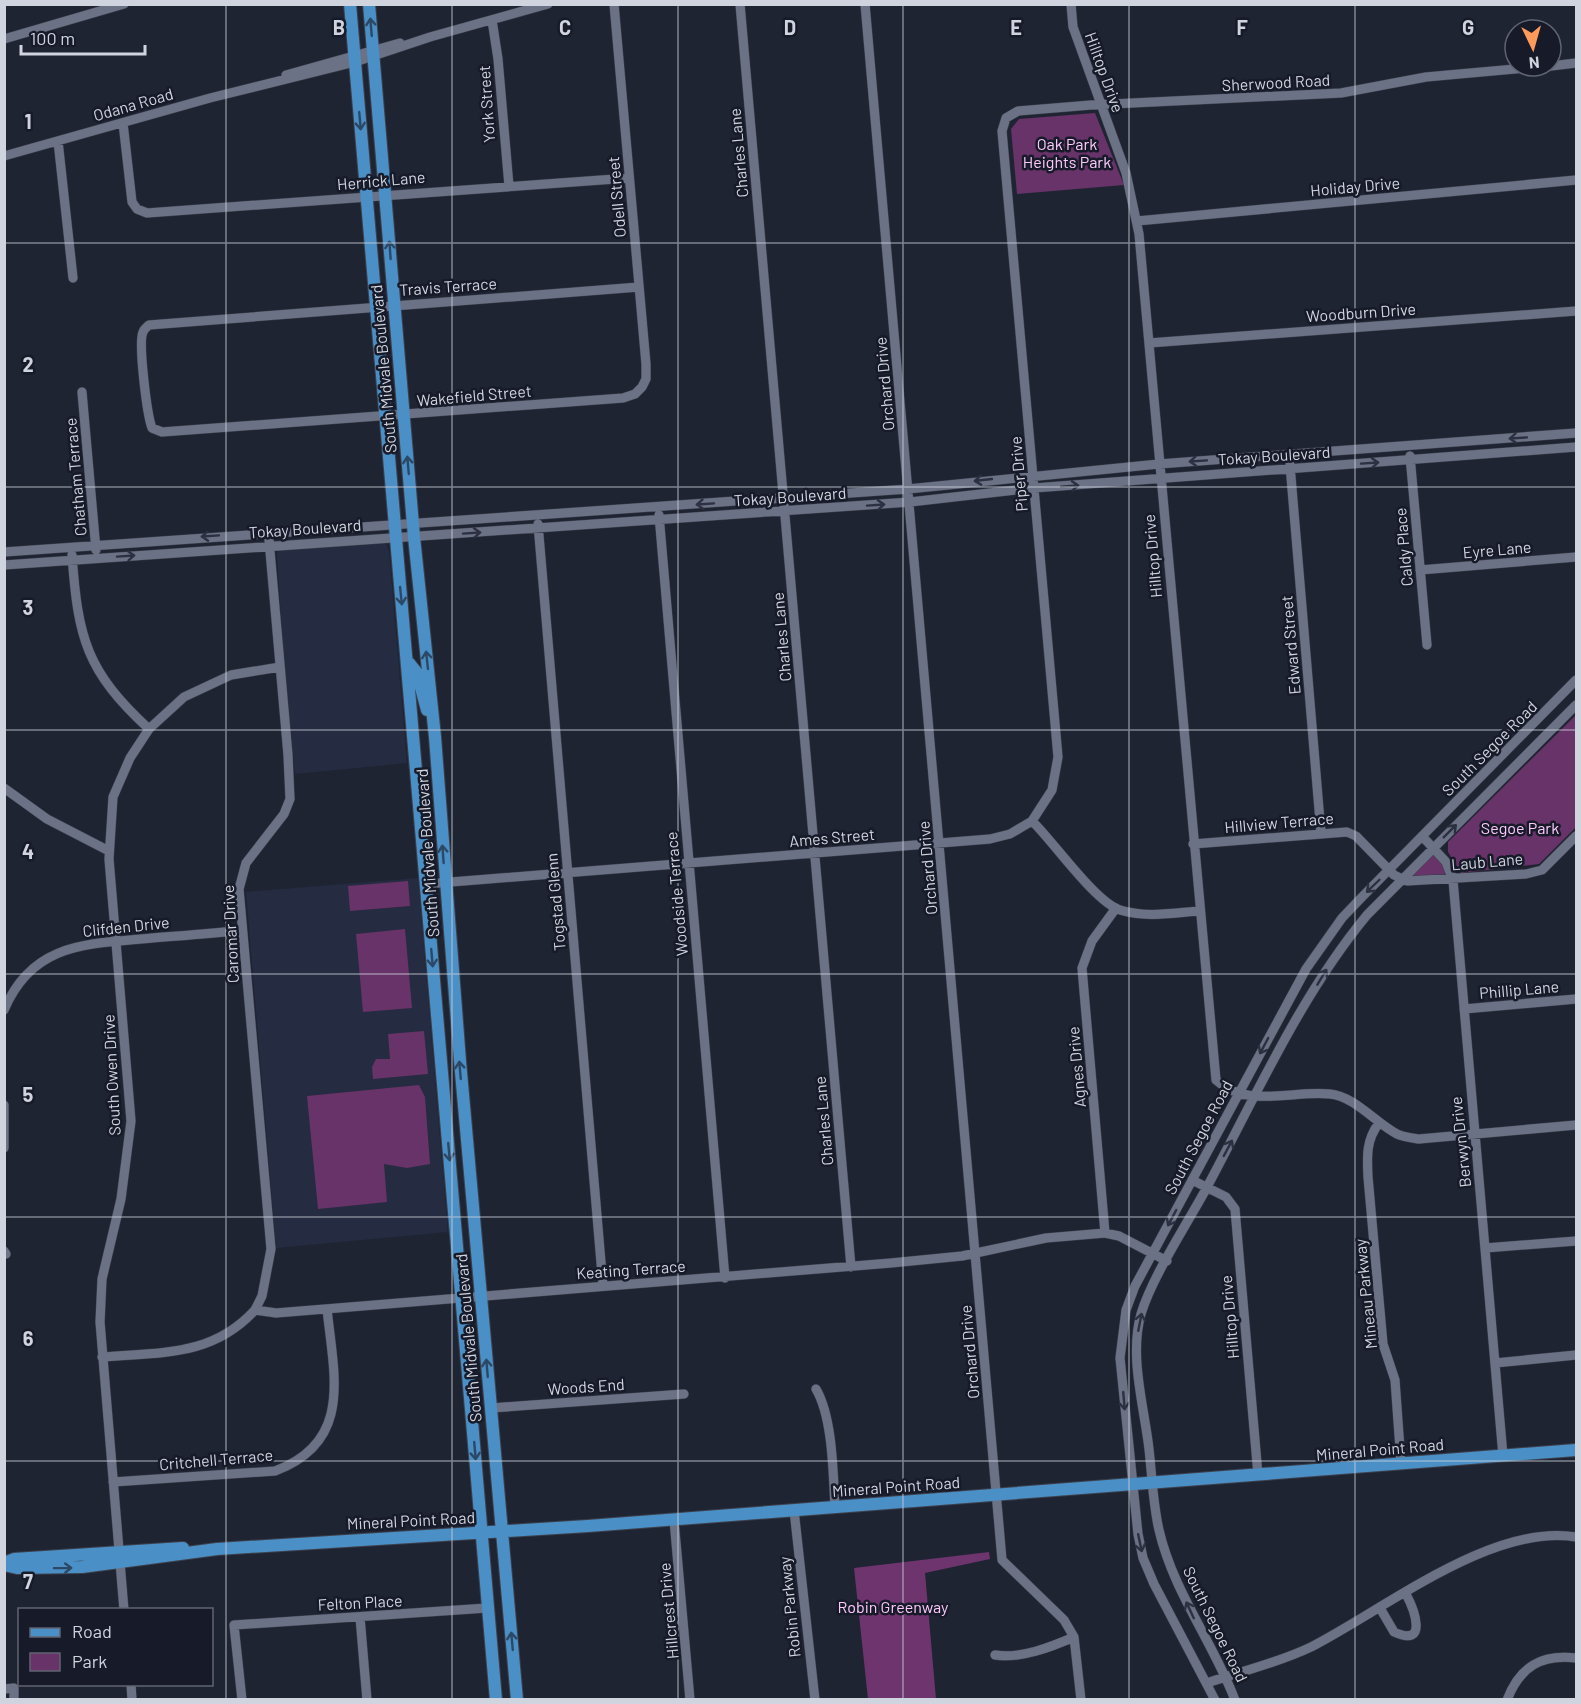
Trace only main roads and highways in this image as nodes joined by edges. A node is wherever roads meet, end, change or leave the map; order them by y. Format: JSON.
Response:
{"nodes":[{"id":1,"x":350,"y":4,"type":"edge"},
{"id":2,"x":369,"y":4,"type":"edge"},
{"id":3,"x":408,"y":662,"type":"junction"},
{"id":4,"x":435,"y":737,"type":"junction"},
{"id":5,"x":1576,"y":1450,"type":"edge"},
{"id":6,"x":502,"y":1531,"type":"junction"},
{"id":7,"x":483,"y":1532,"type":"junction"},
{"id":8,"x":217,"y":1549,"type":"junction"},
{"id":9,"x":4,"y":1564,"type":"edge"},
{"id":10,"x":496,"y":1700,"type":"edge"},
{"id":11,"x":517,"y":1700,"type":"edge"}],
"edges":[{"from":1,"to":3,"type":"main road","name":"South Midvale Boulevard","one_way":true},
{"from":4,"to":2,"type":"main road","name":"South Midvale Boulevard","one_way":true},
{"from":3,"to":4,"type":"main road"},
{"from":3,"to":7,"type":"main road","name":"South Midvale Boulevard","one_way":true},
{"from":6,"to":4,"type":"main road","name":"South Midvale Boulevard","one_way":true},
{"from":5,"to":6,"type":"main road","name":"Mineral Point Road"},
{"from":6,"to":7,"type":"main road","name":"Mineral Point Road"},
{"from":11,"to":6,"type":"main road","name":"South Midvale Boulevard","one_way":true},
{"from":7,"to":8,"type":"main road","name":"Mineral Point Road"},
{"from":7,"to":10,"type":"main road","name":"South Midvale Boulevard"},
{"from":8,"to":9,"type":"main road","name":"Mineral Point Road"},
{"from":9,"to":8,"type":"main road","name":"Mineral Point Road","one_way":true}]}
